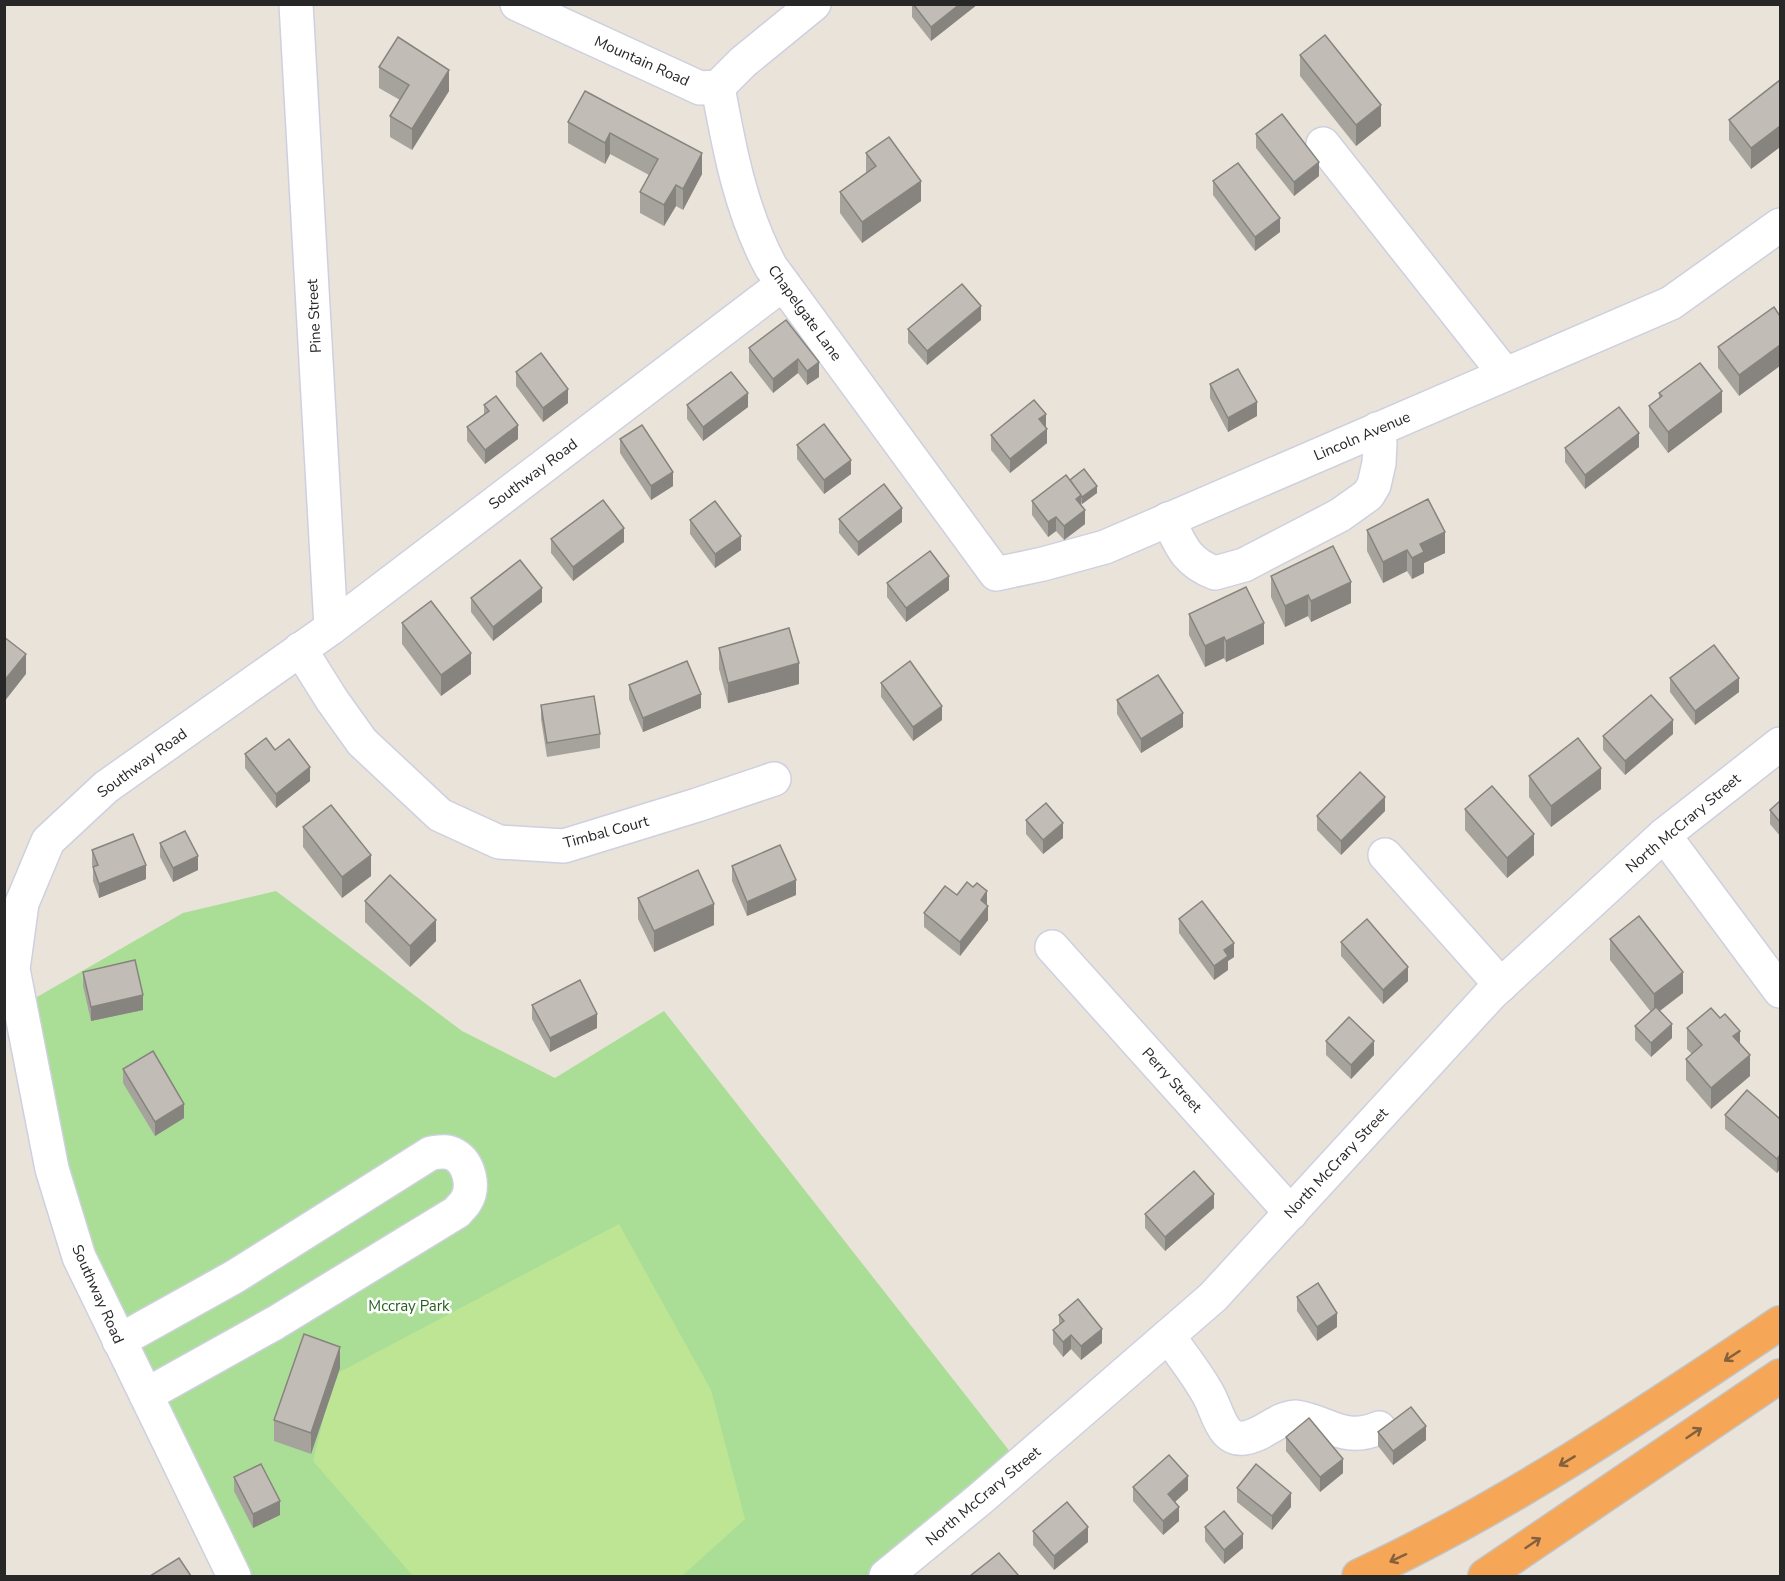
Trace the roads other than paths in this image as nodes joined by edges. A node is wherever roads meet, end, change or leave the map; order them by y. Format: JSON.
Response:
{"nodes":[{"id":1,"x":296,"y":4,"type":"edge"},
{"id":2,"x":518,"y":4,"type":"edge"},
{"id":3,"x":814,"y":4,"type":"edge"},
{"id":4,"x":718,"y":87,"type":"junction"},
{"id":5,"x":1323,"y":144,"type":"dead end"},
{"id":6,"x":1780,"y":225,"type":"edge"},
{"id":7,"x":783,"y":284,"type":"junction"},
{"id":8,"x":1505,"y":374,"type":"junction"},
{"id":9,"x":1377,"y":429,"type":"junction"},
{"id":10,"x":950,"y":512,"type":"joint"},
{"id":11,"x":1168,"y":519,"type":"junction"},
{"id":12,"x":331,"y":628,"type":"junction"},
{"id":13,"x":300,"y":649,"type":"junction"},
{"id":14,"x":1780,"y":744,"type":"edge"},
{"id":15,"x":774,"y":779,"type":"dead end"},
{"id":16,"x":1664,"y":835,"type":"junction"},
{"id":17,"x":1385,"y":855,"type":"dead end"},
{"id":18,"x":1052,"y":947,"type":"dead end"},
{"id":19,"x":1501,"y":985,"type":"junction"},
{"id":20,"x":1780,"y":991,"type":"edge"},
{"id":21,"x":1291,"y":1213,"type":"junction"},
{"id":22,"x":1780,"y":1323,"type":"edge"},
{"id":23,"x":1168,"y":1336,"type":"junction"},
{"id":24,"x":119,"y":1341,"type":"junction"},
{"id":25,"x":1780,"y":1376,"type":"edge"},
{"id":26,"x":146,"y":1395,"type":"junction"},
{"id":27,"x":1379,"y":1428,"type":"edge"},
{"id":28,"x":234,"y":1576,"type":"edge"},
{"id":29,"x":886,"y":1576,"type":"edge"},
{"id":30,"x":1359,"y":1576,"type":"edge"},
{"id":31,"x":1485,"y":1576,"type":"edge"}],
"edges":[{"from":1,"to":12,"type":"street","name":"Pine Street"},
{"from":2,"to":4,"type":"street","name":"Mountain Road"},
{"from":3,"to":4,"type":"street"},
{"from":4,"to":7,"type":"street","name":"Chapelgate Lane"},
{"from":5,"to":8,"type":"street"},
{"from":6,"to":8,"type":"street","name":"Lincoln Avenue"},
{"from":7,"to":10,"type":"street","name":"Chapelgate Lane"},
{"from":7,"to":12,"type":"street","name":"Southway Road"},
{"from":8,"to":9,"type":"street","name":"Lincoln Avenue"},
{"from":9,"to":11,"type":"street","name":"Lincoln Avenue"},
{"from":9,"to":11,"type":"street"},
{"from":10,"to":11,"type":"street","name":"Lincoln Avenue"},
{"from":12,"to":13,"type":"street","name":"Southway Road"},
{"from":13,"to":15,"type":"street","name":"Timbal Court"},
{"from":13,"to":24,"type":"street","name":"Southway Road"},
{"from":14,"to":16,"type":"street","name":"North McCrary Street"},
{"from":16,"to":19,"type":"street","name":"North McCrary Street"},
{"from":16,"to":20,"type":"street"},
{"from":17,"to":19,"type":"street"},
{"from":18,"to":21,"type":"street","name":"Perry Street"},
{"from":19,"to":21,"type":"street","name":"North McCrary Street"},
{"from":21,"to":23,"type":"street","name":"North McCrary Street"},
{"from":22,"to":30,"type":"highway","one_way":true},
{"from":23,"to":27,"type":"street"},
{"from":23,"to":29,"type":"street","name":"North McCrary Street"},
{"from":24,"to":26,"type":"street","name":"Southway Road"},
{"from":24,"to":26,"type":"street"},
{"from":31,"to":25,"type":"highway","one_way":true},
{"from":26,"to":28,"type":"street","name":"Southway Road"}]}
